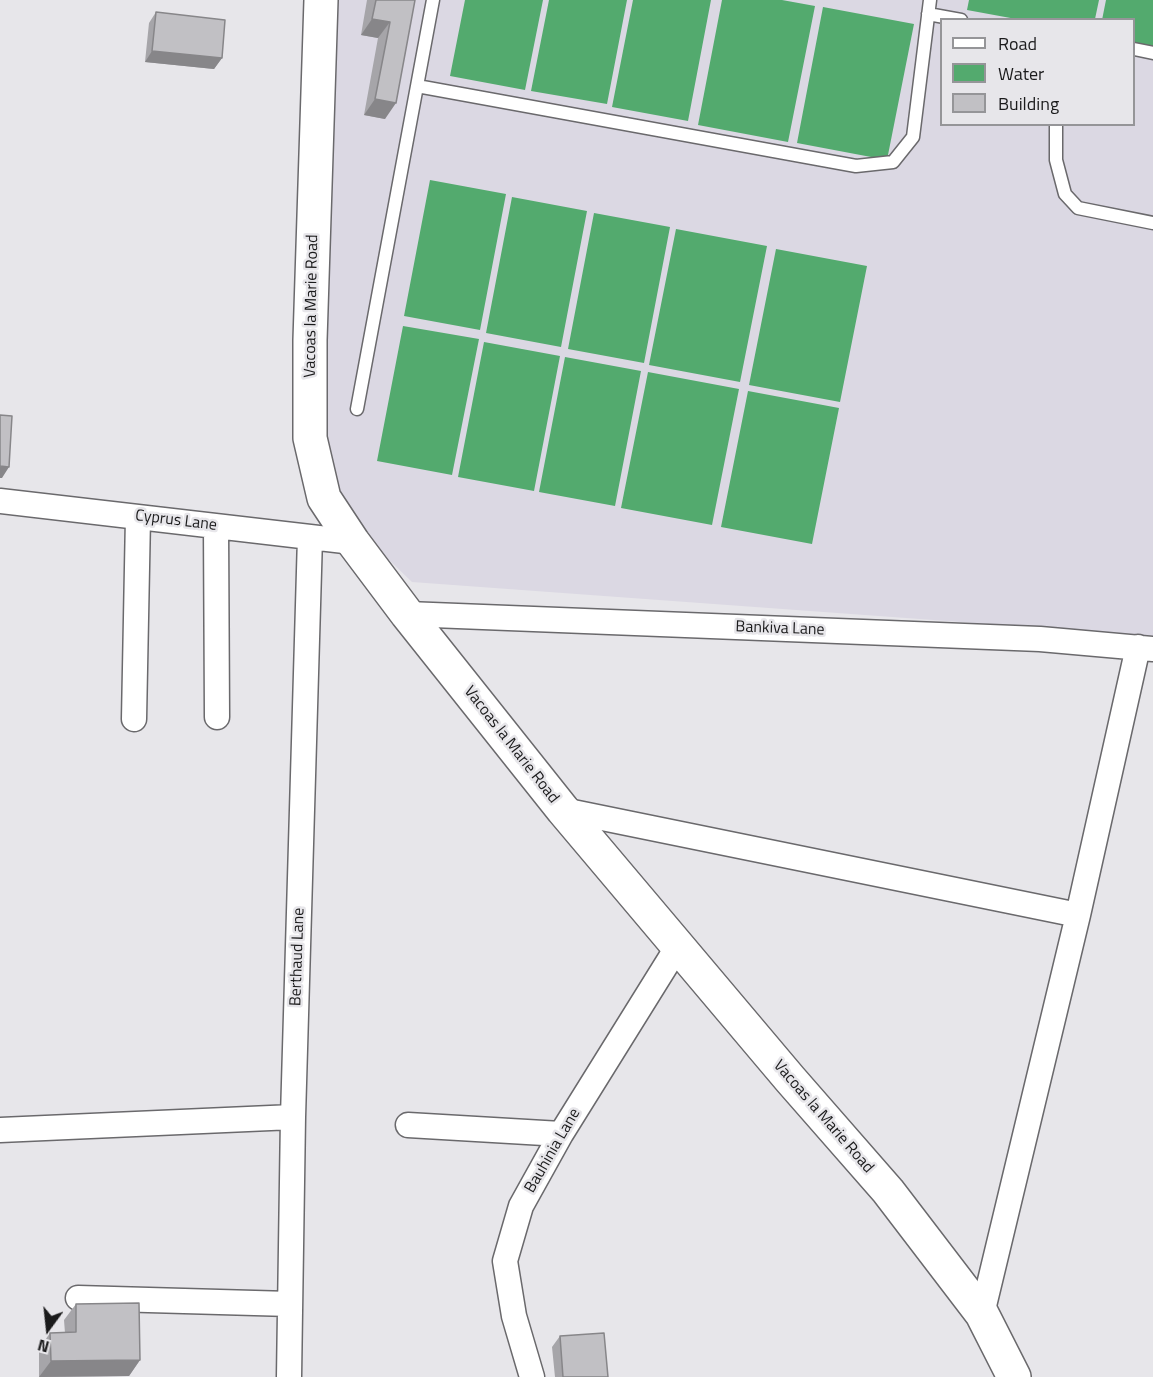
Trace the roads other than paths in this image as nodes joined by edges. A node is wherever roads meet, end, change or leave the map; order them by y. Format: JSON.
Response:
{"nodes":[{"id":1,"x":321,"y":0,"type":"edge"},
{"id":2,"x":433,"y":0,"type":"edge"},
{"id":3,"x":930,"y":0,"type":"edge"},
{"id":4,"x":928,"y":14,"type":"junction"},
{"id":5,"x":950,"y":18,"type":"edge"},
{"id":6,"x":1135,"y":50,"type":"edge"},
{"id":7,"x":1153,"y":53,"type":"edge"},
{"id":8,"x":417,"y":86,"type":"junction"},
{"id":9,"x":1056,"y":126,"type":"edge"},
{"id":10,"x":1153,"y":223,"type":"edge"},
{"id":11,"x":357,"y":409,"type":"dead end"},
{"id":12,"x":0,"y":501,"type":"edge"},
{"id":13,"x":138,"y":517,"type":"junction"},
{"id":14,"x":216,"y":526,"type":"junction"},
{"id":15,"x":310,"y":537,"type":"junction"},
{"id":16,"x":353,"y":542,"type":"junction"},
{"id":17,"x":407,"y":614,"type":"junction"},
{"id":18,"x":1145,"y":648,"type":"edge"},
{"id":19,"x":217,"y":717,"type":"dead end"},
{"id":20,"x":134,"y":719,"type":"dead end"},
{"id":21,"x":563,"y":810,"type":"junction"},
{"id":22,"x":1078,"y":915,"type":"junction"},
{"id":23,"x":678,"y":946,"type":"junction"},
{"id":24,"x":293,"y":1117,"type":"junction"},
{"id":25,"x":408,"y":1125,"type":"dead end"},
{"id":26,"x":0,"y":1130,"type":"edge"},
{"id":27,"x":561,"y":1134,"type":"junction"},
{"id":28,"x":78,"y":1298,"type":"dead end"},
{"id":29,"x":290,"y":1304,"type":"junction"},
{"id":30,"x":982,"y":1314,"type":"junction"},
{"id":31,"x":289,"y":1377,"type":"edge"},
{"id":32,"x":532,"y":1377,"type":"edge"},
{"id":33,"x":1014,"y":1377,"type":"edge"}],
"edges":[{"from":1,"to":16,"type":"main road","name":"Vacoas la Marie Road"},
{"from":2,"to":8,"type":"lane"},
{"from":3,"to":4,"type":"lane"},
{"from":4,"to":5,"type":"lane"},
{"from":4,"to":8,"type":"lane"},
{"from":6,"to":7,"type":"lane"},
{"from":8,"to":11,"type":"lane"},
{"from":9,"to":10,"type":"lane"},
{"from":12,"to":13,"type":"street","name":"Cyprus Lane"},
{"from":13,"to":14,"type":"street","name":"Cyprus Lane"},
{"from":13,"to":20,"type":"street"},
{"from":14,"to":15,"type":"street","name":"Cyprus Lane"},
{"from":14,"to":19,"type":"street"},
{"from":15,"to":16,"type":"street","name":"Cyprus Lane"},
{"from":15,"to":24,"type":"street","name":"Berthaud Lane"},
{"from":16,"to":17,"type":"main road","name":"Vacoas la Marie Road"},
{"from":17,"to":18,"type":"street","name":"Bankiva Lane"},
{"from":17,"to":21,"type":"main road","name":"Vacoas la Marie Road"},
{"from":18,"to":22,"type":"street"},
{"from":21,"to":22,"type":"street"},
{"from":21,"to":23,"type":"main road","name":"Vacoas la Marie Road"},
{"from":22,"to":30,"type":"street"},
{"from":23,"to":27,"type":"street","name":"Bauhinia Lane"},
{"from":23,"to":30,"type":"main road","name":"Vacoas la Marie Road"},
{"from":24,"to":26,"type":"street"},
{"from":24,"to":29,"type":"street","name":"Berthaud Lane"},
{"from":25,"to":27,"type":"street"},
{"from":27,"to":32,"type":"street","name":"Bauhinia Lane"},
{"from":28,"to":29,"type":"street"},
{"from":29,"to":31,"type":"street","name":"Berthaud Lane"},
{"from":30,"to":33,"type":"main road","name":"Vacoas la Marie Road"}]}
